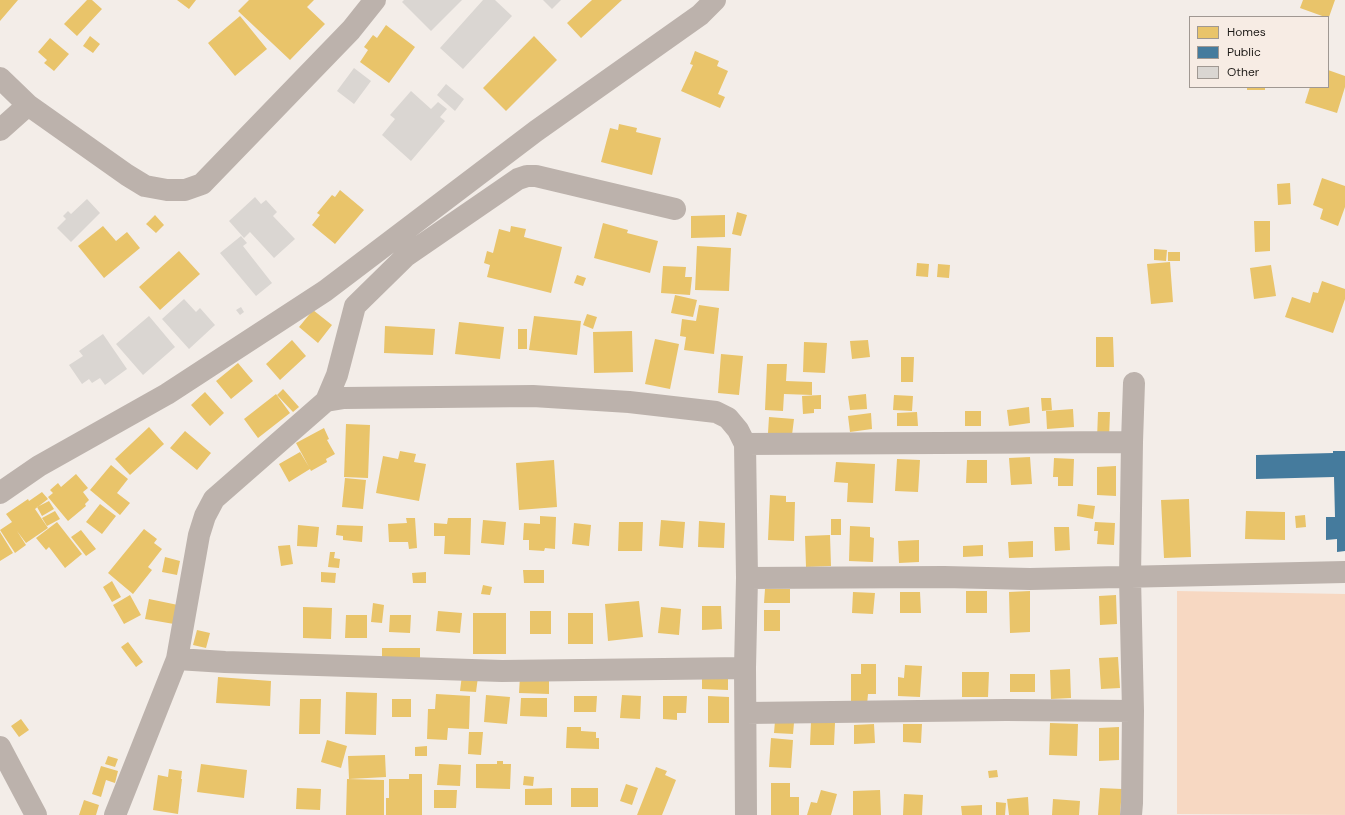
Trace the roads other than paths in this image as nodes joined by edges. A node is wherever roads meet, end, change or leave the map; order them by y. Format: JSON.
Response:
{"nodes":[{"id":1,"x":375,"y":0,"type":"edge"},
{"id":2,"x":715,"y":0,"type":"edge"},
{"id":3,"x":0,"y":78,"type":"edge"},
{"id":4,"x":28,"y":105,"type":"junction"},
{"id":5,"x":0,"y":130,"type":"edge"},
{"id":6,"x":675,"y":208,"type":"dead end"},
{"id":7,"x":1134,"y":383,"type":"dead end"},
{"id":8,"x":326,"y":401,"type":"junction"},
{"id":9,"x":1132,"y":442,"type":"junction"},
{"id":10,"x":745,"y":444,"type":"junction"},
{"id":11,"x":0,"y":493,"type":"edge"},
{"id":12,"x":1345,"y":572,"type":"edge"},
{"id":13,"x":1130,"y":577,"type":"junction"},
{"id":14,"x":747,"y":578,"type":"junction"},
{"id":15,"x":177,"y":659,"type":"junction"},
{"id":16,"x":745,"y":668,"type":"junction"},
{"id":17,"x":1133,"y":711,"type":"junction"},
{"id":18,"x":746,"y":713,"type":"junction"},
{"id":19,"x":1,"y":753,"type":"edge"},
{"id":20,"x":36,"y":815,"type":"edge"},
{"id":21,"x":115,"y":815,"type":"edge"},
{"id":22,"x":746,"y":815,"type":"edge"},
{"id":23,"x":1131,"y":815,"type":"edge"}],
"edges":[{"from":1,"to":4,"type":"street"},
{"from":2,"to":11,"type":"street"},
{"from":3,"to":4,"type":"street"},
{"from":4,"to":5,"type":"street"},
{"from":6,"to":8,"type":"street"},
{"from":7,"to":9,"type":"street"},
{"from":8,"to":10,"type":"street"},
{"from":8,"to":15,"type":"street"},
{"from":9,"to":10,"type":"street"},
{"from":9,"to":13,"type":"street"},
{"from":10,"to":14,"type":"street"},
{"from":12,"to":13,"type":"street"},
{"from":13,"to":14,"type":"street"},
{"from":13,"to":17,"type":"street"},
{"from":14,"to":16,"type":"street"},
{"from":15,"to":16,"type":"street"},
{"from":15,"to":21,"type":"street"},
{"from":16,"to":18,"type":"street"},
{"from":17,"to":18,"type":"street"},
{"from":17,"to":23,"type":"street"},
{"from":18,"to":22,"type":"street"},
{"from":19,"to":20,"type":"street"}]}
